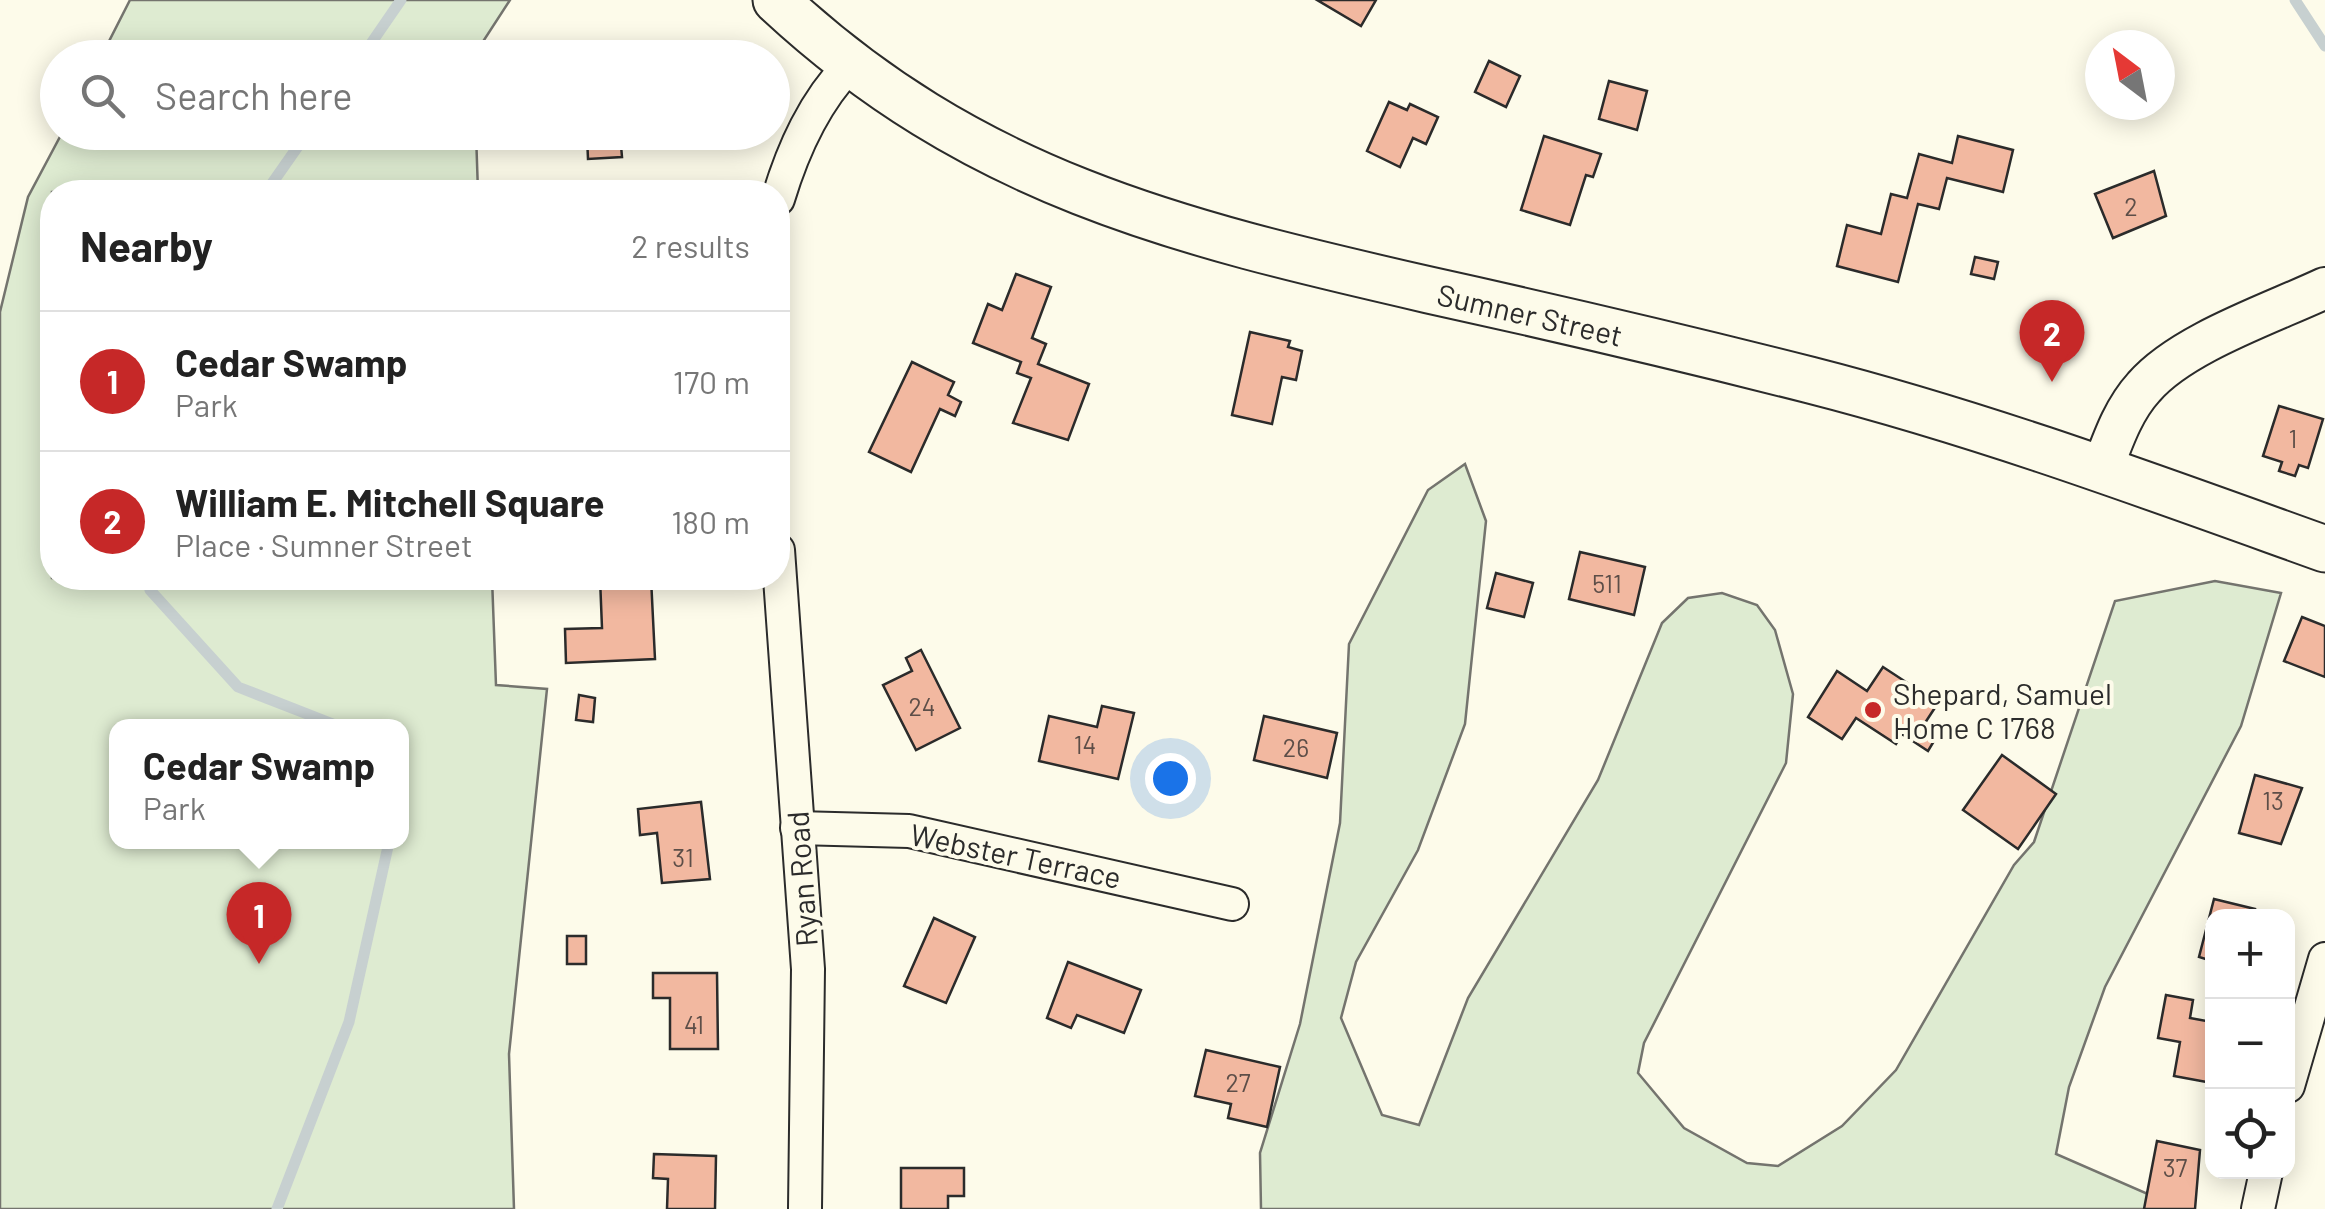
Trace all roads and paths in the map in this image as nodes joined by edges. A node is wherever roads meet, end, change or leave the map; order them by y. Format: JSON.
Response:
{"nodes":[{"id":1,"x":776,"y":0,"type":"edge"},
{"id":2,"x":850,"y":64,"type":"junction"},
{"id":3,"x":784,"y":180,"type":"edge"},
{"id":4,"x":2325,"y":288,"type":"edge"},
{"id":5,"x":2102,"y":468,"type":"junction"},
{"id":6,"x":2325,"y":549,"type":"edge"},
{"id":7,"x":781,"y":590,"type":"edge"},
{"id":8,"x":797,"y":828,"type":"junction"},
{"id":9,"x":1232,"y":904,"type":"dead end"},
{"id":10,"x":2325,"y":959,"type":"edge"},
{"id":11,"x":2295,"y":1062,"type":"edge"},
{"id":12,"x":2264,"y":1179,"type":"edge"},
{"id":13,"x":805,"y":1209,"type":"edge"},
{"id":14,"x":2258,"y":1209,"type":"edge"}],
"edges":[{"from":1,"to":2,"type":"main road","name":"Sumner Street"},
{"from":2,"to":3,"type":"street"},
{"from":2,"to":5,"type":"main road","name":"Sumner Street"},
{"from":4,"to":5,"type":"street"},
{"from":5,"to":6,"type":"main road","name":"Sumner Street"},
{"from":7,"to":8,"type":"street","name":"Ryan Road"},
{"from":8,"to":9,"type":"street","name":"Webster Terrace"},
{"from":8,"to":13,"type":"street","name":"Ryan Road"},
{"from":10,"to":11,"type":"street"},
{"from":12,"to":14,"type":"street"}]}
